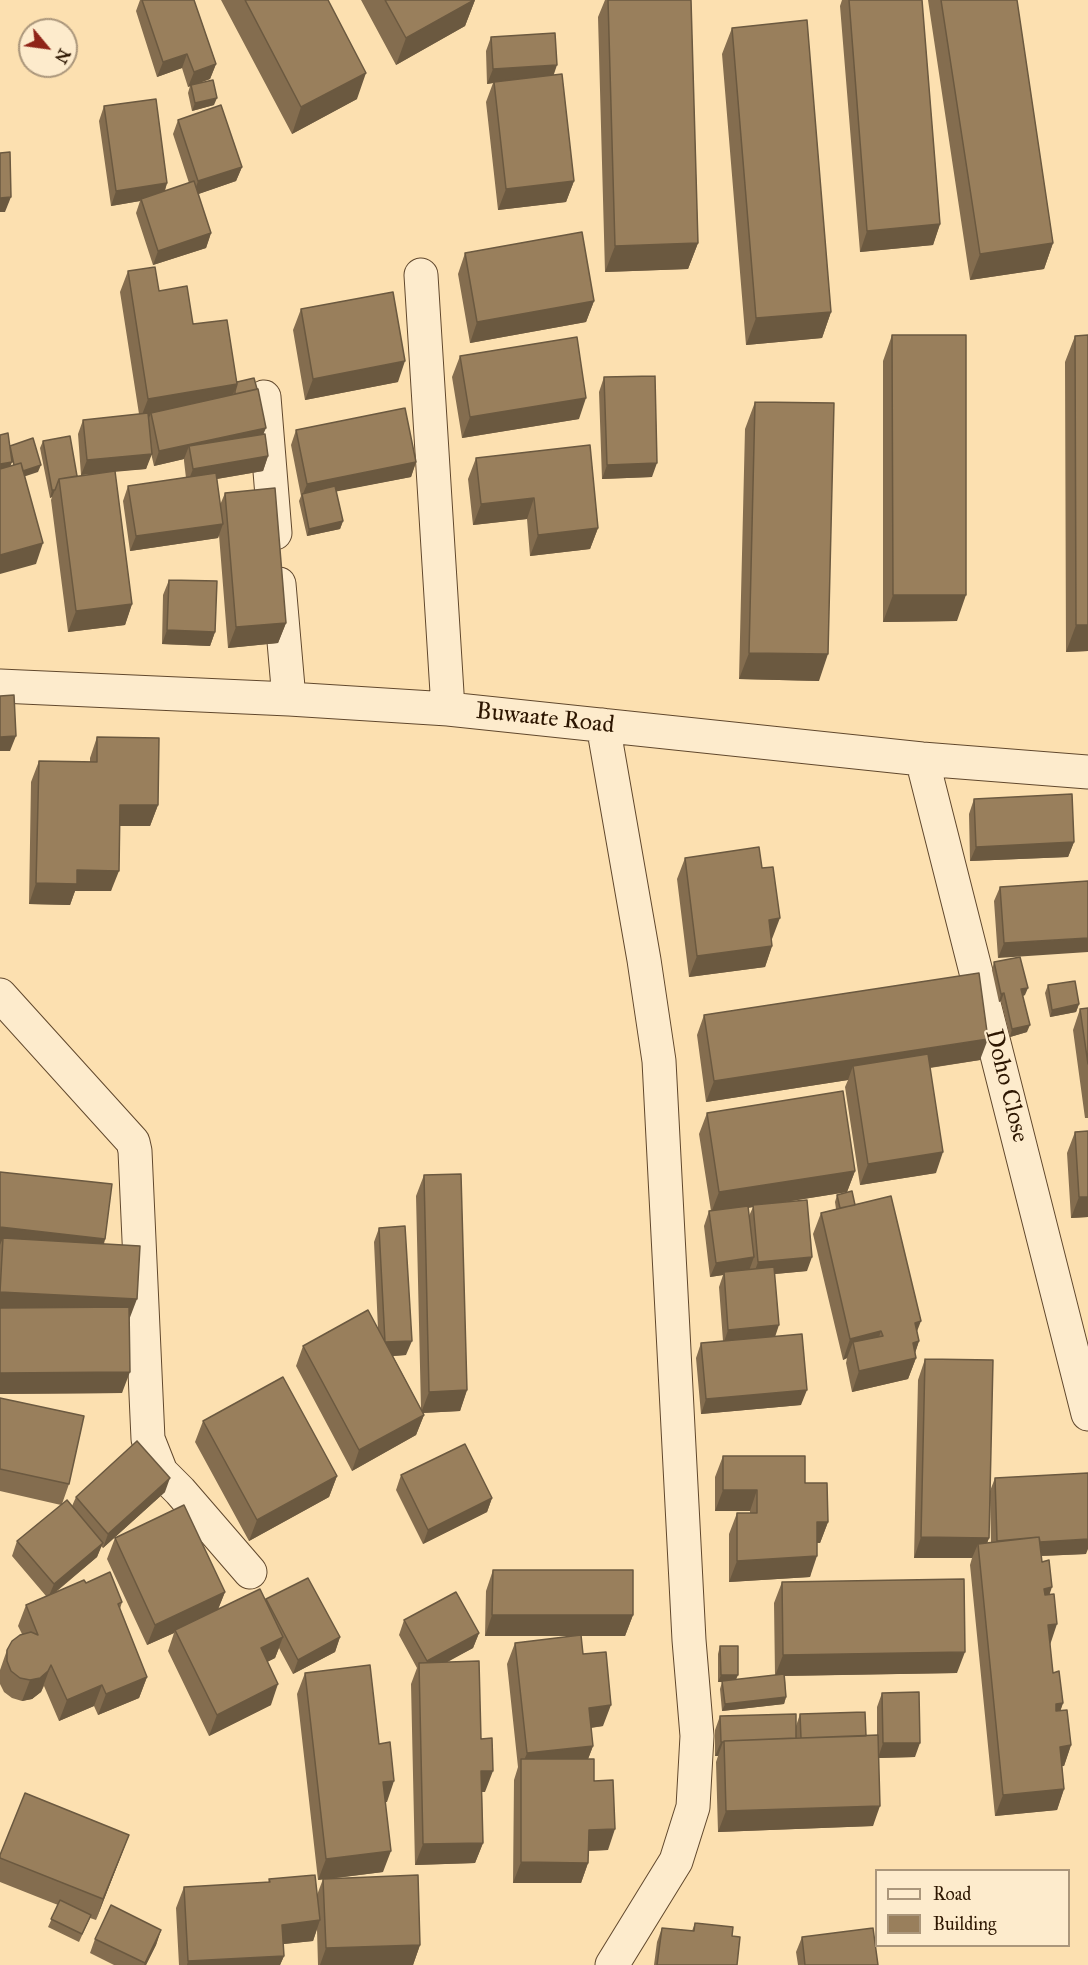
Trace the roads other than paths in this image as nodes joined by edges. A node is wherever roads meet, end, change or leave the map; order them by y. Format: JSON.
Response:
{"nodes":[{"id":1,"x":421,"y":275,"type":"dead end"},
{"id":2,"x":264,"y":397,"type":"dead end"},
{"id":3,"x":0,"y":686,"type":"edge"},
{"id":4,"x":289,"y":699,"type":"junction"},
{"id":5,"x":448,"y":709,"type":"junction"},
{"id":6,"x":603,"y":724,"type":"junction"},
{"id":7,"x":922,"y":759,"type":"junction"},
{"id":8,"x":1088,"y":772,"type":"edge"},
{"id":9,"x":0,"y":995,"type":"edge"},
{"id":10,"x":1088,"y":1414,"type":"edge"},
{"id":11,"x":250,"y":1572,"type":"dead end"},
{"id":12,"x":612,"y":1965,"type":"edge"}],
"edges":[{"from":1,"to":5,"type":"street"},
{"from":2,"to":4,"type":"street"},
{"from":3,"to":4,"type":"street","name":"Buwaate Road"},
{"from":4,"to":5,"type":"street","name":"Buwaate Road"},
{"from":5,"to":6,"type":"street","name":"Buwaate Road"},
{"from":6,"to":7,"type":"street","name":"Buwaate Road"},
{"from":6,"to":12,"type":"street"},
{"from":7,"to":8,"type":"street","name":"Buwaate Road"},
{"from":7,"to":10,"type":"street","name":"Doho Close"},
{"from":9,"to":11,"type":"street"}]}
